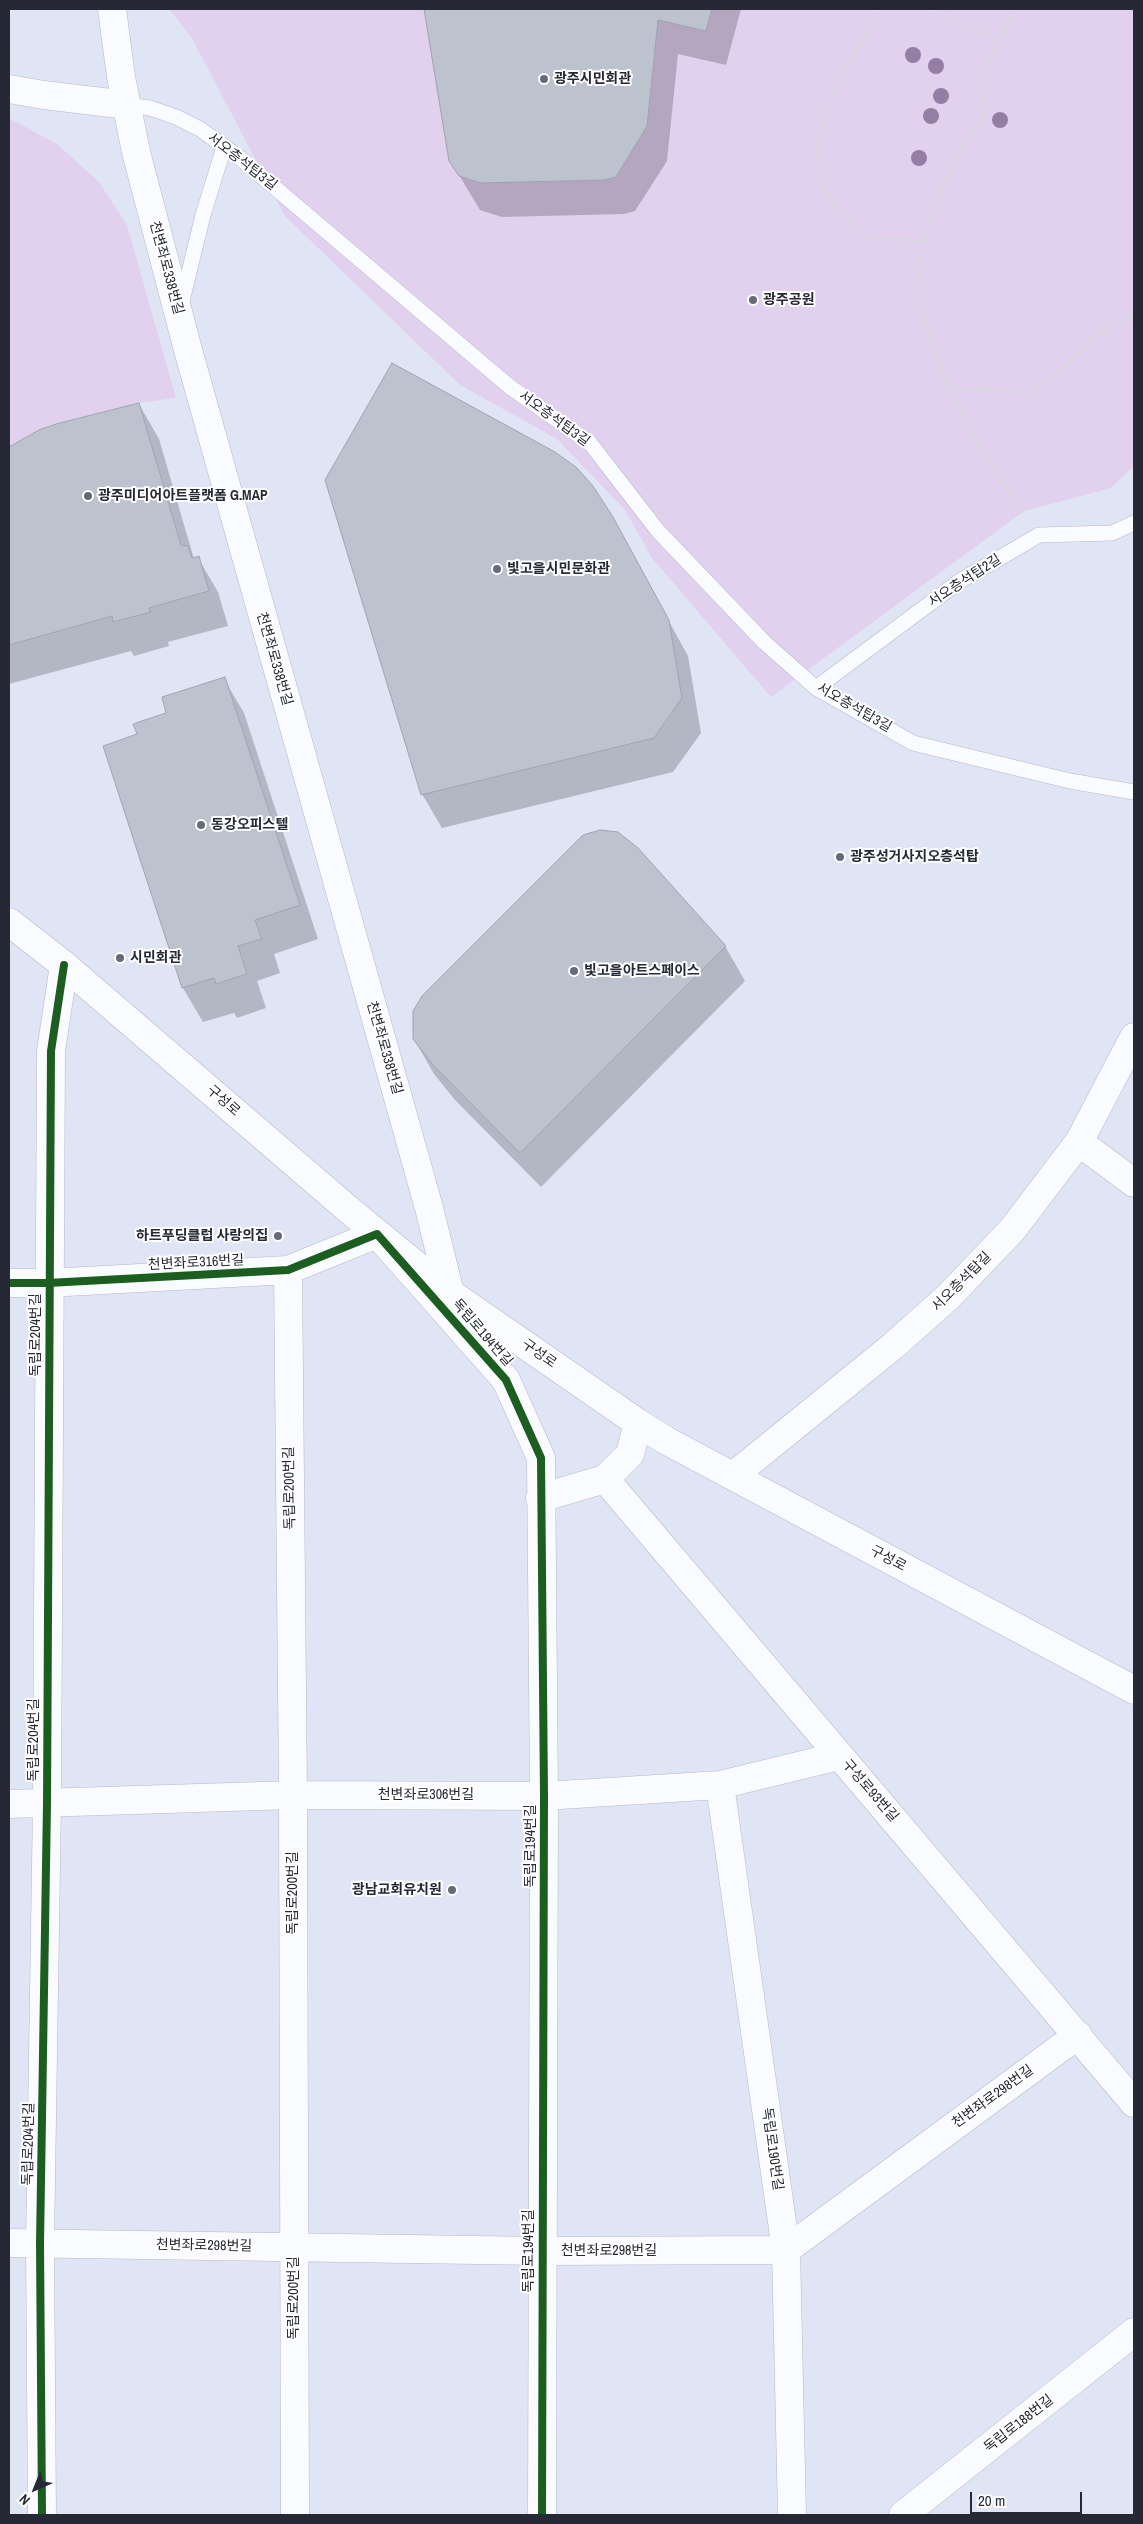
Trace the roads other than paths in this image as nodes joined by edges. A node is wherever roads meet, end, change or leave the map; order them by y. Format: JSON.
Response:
{"nodes":[{"id":1,"x":113,"y":15,"type":"edge"},
{"id":2,"x":9,"y":89,"type":"edge"},
{"id":3,"x":127,"y":105,"type":"junction"},
{"id":4,"x":224,"y":147,"type":"junction"},
{"id":5,"x":179,"y":316,"type":"junction"},
{"id":6,"x":1134,"y":523,"type":"edge"},
{"id":7,"x":816,"y":688,"type":"junction"},
{"id":8,"x":1134,"y":792,"type":"edge"},
{"id":9,"x":9,"y":922,"type":"edge"},
{"id":10,"x":64,"y":965,"type":"junction"},
{"id":11,"x":1134,"y":1037,"type":"edge"},
{"id":12,"x":1079,"y":1142,"type":"junction"},
{"id":13,"x":1134,"y":1183,"type":"edge"},
{"id":14,"x":377,"y":1234,"type":"junction"},
{"id":15,"x":288,"y":1270,"type":"junction"},
{"id":16,"x":9,"y":1283,"type":"edge"},
{"id":17,"x":48,"y":1283,"type":"junction"},
{"id":18,"x":450,"y":1293,"type":"junction"},
{"id":19,"x":638,"y":1423,"type":"junction"},
{"id":20,"x":732,"y":1476,"type":"junction"},
{"id":21,"x":605,"y":1479,"type":"junction"},
{"id":22,"x":540,"y":1498,"type":"junction"},
{"id":23,"x":1134,"y":1690,"type":"edge"},
{"id":24,"x":839,"y":1756,"type":"junction"},
{"id":25,"x":720,"y":1785,"type":"junction"},
{"id":26,"x":293,"y":1795,"type":"junction"},
{"id":27,"x":544,"y":1796,"type":"junction"},
{"id":28,"x":47,"y":1803,"type":"junction"},
{"id":29,"x":9,"y":1804,"type":"edge"},
{"id":30,"x":1078,"y":2035,"type":"junction"},
{"id":31,"x":1134,"y":2104,"type":"edge"},
{"id":32,"x":9,"y":2243,"type":"edge"},
{"id":33,"x":40,"y":2243,"type":"junction"},
{"id":34,"x":294,"y":2247,"type":"junction"},
{"id":35,"x":786,"y":2250,"type":"junction"},
{"id":36,"x":542,"y":2251,"type":"junction"},
{"id":37,"x":1134,"y":2332,"type":"edge"},
{"id":38,"x":42,"y":2515,"type":"edge"},
{"id":39,"x":295,"y":2515,"type":"edge"},
{"id":40,"x":542,"y":2515,"type":"edge"},
{"id":41,"x":792,"y":2515,"type":"edge"},
{"id":42,"x":903,"y":2515,"type":"edge"}],
"edges":[{"from":1,"to":3,"type":"street","name":"천변좌로338번길"},
{"from":2,"to":3,"type":"street","name":"서오층석탑3길"},
{"from":3,"to":4,"type":"lane","name":"서오층석탑3길"},
{"from":3,"to":5,"type":"street","name":"천변좌로338번길"},
{"from":4,"to":5,"type":"lane"},
{"from":4,"to":7,"type":"lane","name":"서오층석탑3길"},
{"from":5,"to":18,"type":"street","name":"천변좌로338번길"},
{"from":6,"to":7,"type":"lane","name":"서오층석탑2길"},
{"from":7,"to":8,"type":"lane","name":"서오층석탑3길"},
{"from":9,"to":10,"type":"street","name":"구성로"},
{"from":10,"to":14,"type":"street","name":"구성로"},
{"from":10,"to":17,"type":"street","name":"독립로204번길"},
{"from":11,"to":12,"type":"street","name":"서오층석탑길"},
{"from":12,"to":13,"type":"street"},
{"from":12,"to":20,"type":"street","name":"서오층석탑길"},
{"from":14,"to":15,"type":"street","name":"천변좌로316번길"},
{"from":14,"to":18,"type":"street","name":"구성로"},
{"from":14,"to":22,"type":"street","name":"독립로194번길"},
{"from":15,"to":17,"type":"street","name":"천변좌로316번길"},
{"from":15,"to":26,"type":"street","name":"독립로200번길"},
{"from":16,"to":17,"type":"street","name":"천변좌로316번길"},
{"from":17,"to":28,"type":"street","name":"독립로204번길"},
{"from":18,"to":19,"type":"street","name":"구성로"},
{"from":19,"to":20,"type":"street","name":"구성로"},
{"from":19,"to":21,"type":"street"},
{"from":20,"to":23,"type":"street","name":"구성로"},
{"from":21,"to":22,"type":"street"},
{"from":21,"to":24,"type":"street","name":"구성로93번길"},
{"from":22,"to":27,"type":"street","name":"독립로194번길"},
{"from":24,"to":25,"type":"street","name":"천변좌로306번길"},
{"from":24,"to":30,"type":"street","name":"구성로93번길"},
{"from":25,"to":27,"type":"street","name":"천변좌로306번길"},
{"from":25,"to":35,"type":"street","name":"독립로190번길"},
{"from":26,"to":27,"type":"street","name":"천변좌로306번길"},
{"from":26,"to":28,"type":"street","name":"천변좌로306번길"},
{"from":26,"to":34,"type":"street","name":"독립로200번길"},
{"from":27,"to":36,"type":"street","name":"독립로194번길"},
{"from":28,"to":29,"type":"street","name":"천변좌로306번길"},
{"from":28,"to":33,"type":"street","name":"독립로204번길"},
{"from":30,"to":31,"type":"street","name":"구성로93번길"},
{"from":30,"to":35,"type":"street","name":"천변좌로298번길"},
{"from":32,"to":33,"type":"street","name":"천변좌로298번길"},
{"from":33,"to":34,"type":"street","name":"천변좌로298번길"},
{"from":33,"to":38,"type":"street","name":"독립로204번길"},
{"from":34,"to":36,"type":"street","name":"천변좌로298번길"},
{"from":34,"to":39,"type":"street","name":"독립로200번길"},
{"from":35,"to":36,"type":"street","name":"천변좌로298번길"},
{"from":35,"to":41,"type":"street","name":"독립로190번길"},
{"from":36,"to":40,"type":"street","name":"독립로194번길"},
{"from":37,"to":42,"type":"street","name":"독립로188번길"}]}
